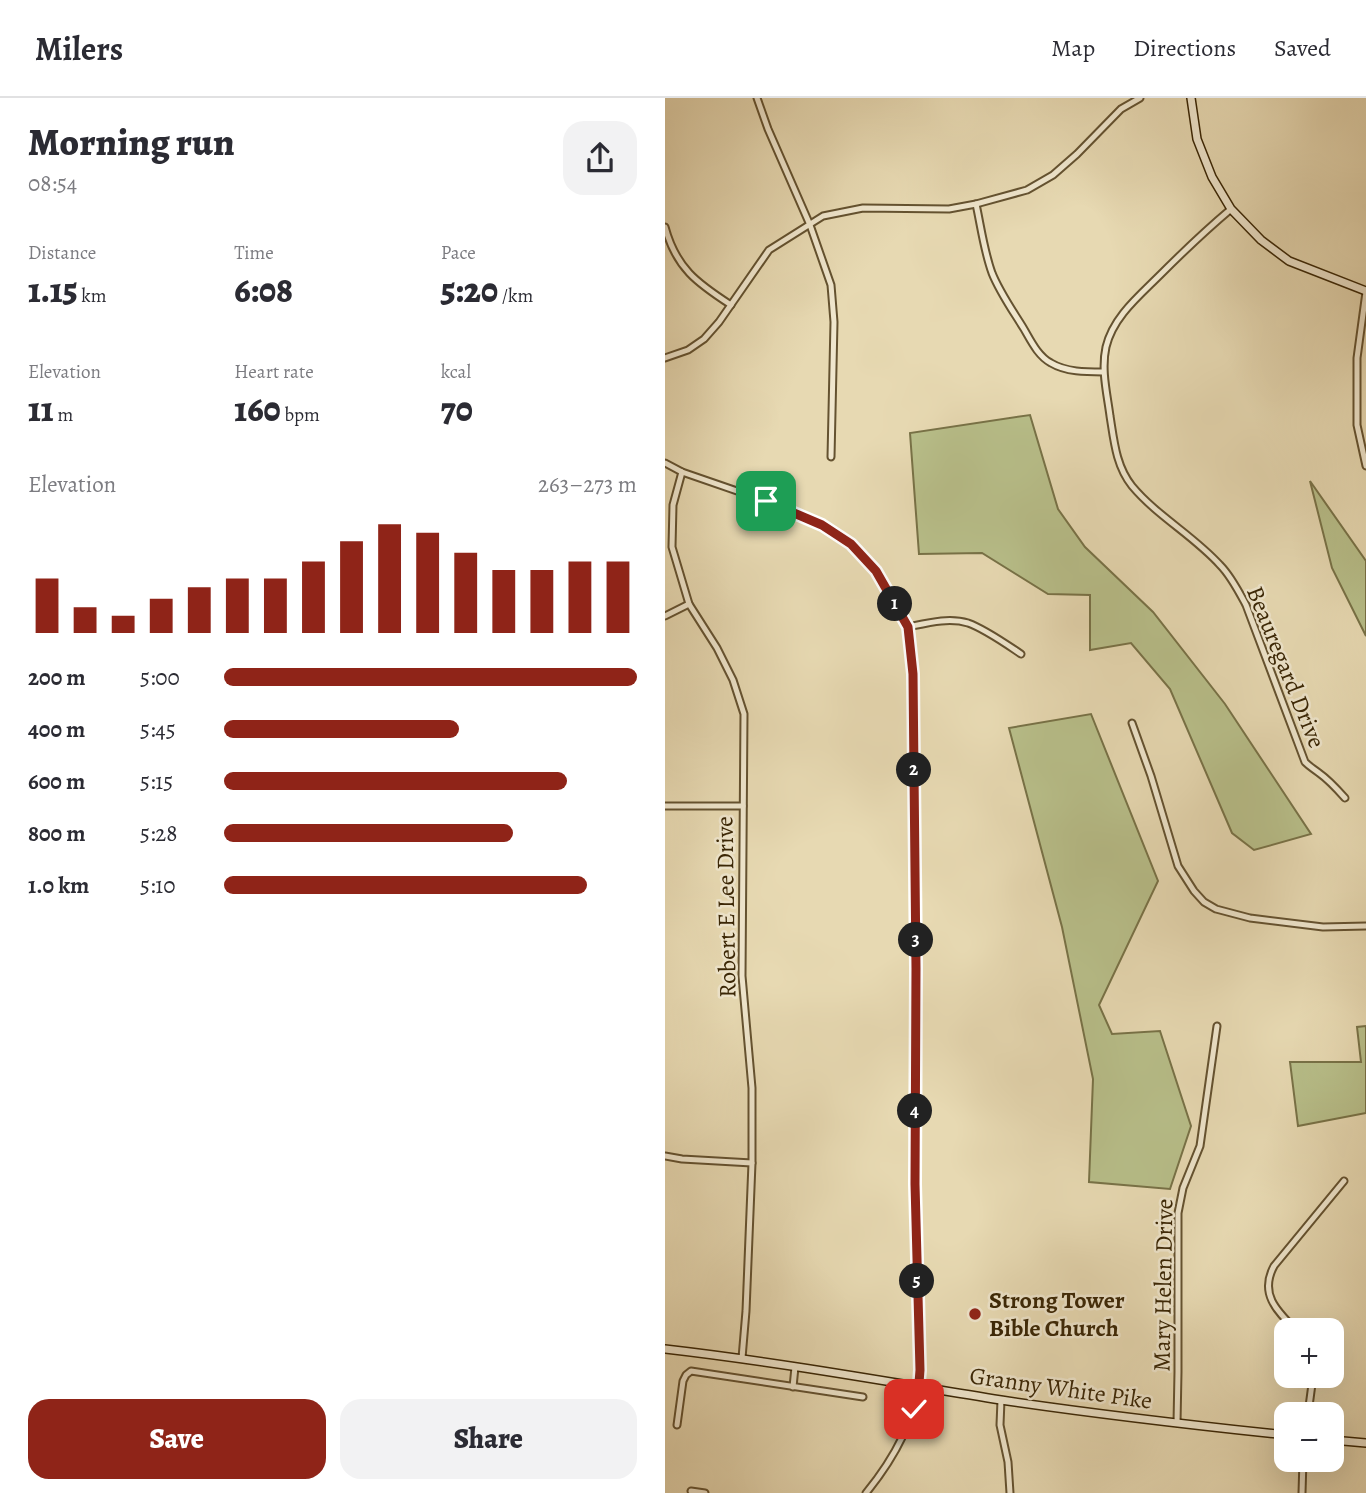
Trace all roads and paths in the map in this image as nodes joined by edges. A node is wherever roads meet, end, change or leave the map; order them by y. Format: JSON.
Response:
{"nodes":[{"id":1,"x":757,"y":98,"type":"edge"},
{"id":2,"x":1140,"y":98,"type":"edge"},
{"id":3,"x":1191,"y":98,"type":"edge"},
{"id":4,"x":977,"y":204,"type":"junction"},
{"id":5,"x":1231,"y":209,"type":"junction"},
{"id":6,"x":810,"y":225,"type":"junction"},
{"id":7,"x":665,"y":227,"type":"edge"},
{"id":8,"x":1366,"y":292,"type":"edge"},
{"id":9,"x":731,"y":305,"type":"junction"},
{"id":10,"x":665,"y":358,"type":"edge"},
{"id":11,"x":1103,"y":372,"type":"junction"},
{"id":12,"x":831,"y":457,"type":"dead end"},
{"id":13,"x":665,"y":463,"type":"edge"},
{"id":14,"x":1366,"y":466,"type":"edge"},
{"id":15,"x":682,"y":472,"type":"junction"},
{"id":16,"x":689,"y":604,"type":"junction"},
{"id":17,"x":665,"y":616,"type":"edge"},
{"id":18,"x":908,"y":627,"type":"junction"},
{"id":19,"x":1021,"y":654,"type":"dead end"},
{"id":20,"x":1132,"y":723,"type":"dead end"},
{"id":21,"x":1345,"y":798,"type":"dead end"},
{"id":22,"x":665,"y":806,"type":"edge"},
{"id":23,"x":743,"y":806,"type":"junction"},
{"id":24,"x":1366,"y":926,"type":"edge"},
{"id":25,"x":1217,"y":1026,"type":"dead end"},
{"id":26,"x":665,"y":1156,"type":"edge"},
{"id":27,"x":752,"y":1163,"type":"junction"},
{"id":28,"x":1344,"y":1181,"type":"dead end"},
{"id":29,"x":1285,"y":1318,"type":"edge"},
{"id":30,"x":665,"y":1349,"type":"edge"},
{"id":31,"x":742,"y":1358,"type":"junction"},
{"id":32,"x":795,"y":1367,"type":"junction"},
{"id":33,"x":793,"y":1387,"type":"junction"},
{"id":34,"x":919,"y":1387,"type":"junction"},
{"id":35,"x":863,"y":1397,"type":"dead end"},
{"id":36,"x":1001,"y":1400,"type":"junction"},
{"id":37,"x":1177,"y":1423,"type":"junction"},
{"id":38,"x":677,"y":1425,"type":"dead end"},
{"id":39,"x":1274,"y":1434,"type":"edge"},
{"id":40,"x":1344,"y":1441,"type":"edge"},
{"id":41,"x":1366,"y":1443,"type":"edge"},
{"id":42,"x":1303,"y":1472,"type":"edge"},
{"id":43,"x":691,"y":1491,"type":"dead end"},
{"id":44,"x":705,"y":1493,"type":"edge"},
{"id":45,"x":866,"y":1493,"type":"edge"},
{"id":46,"x":1010,"y":1493,"type":"edge"},
{"id":47,"x":1302,"y":1493,"type":"edge"}],
"edges":[{"from":1,"to":6,"type":"street"},
{"from":2,"to":4,"type":"street"},
{"from":3,"to":5,"type":"main road"},
{"from":4,"to":6,"type":"street"},
{"from":4,"to":11,"type":"street"},
{"from":5,"to":8,"type":"main road"},
{"from":5,"to":11,"type":"street","name":"Beauregard Drive"},
{"from":6,"to":9,"type":"street"},
{"from":6,"to":12,"type":"street"},
{"from":7,"to":9,"type":"street"},
{"from":8,"to":14,"type":"street"},
{"from":9,"to":10,"type":"street"},
{"from":11,"to":21,"type":"street","name":"Beauregard Drive"},
{"from":13,"to":15,"type":"street"},
{"from":15,"to":16,"type":"street","name":"Robert E Lee Drive"},
{"from":15,"to":18,"type":"street"},
{"from":16,"to":17,"type":"street"},
{"from":16,"to":23,"type":"street","name":"Robert E Lee Drive"},
{"from":18,"to":19,"type":"street"},
{"from":18,"to":34,"type":"street"},
{"from":20,"to":24,"type":"street"},
{"from":22,"to":23,"type":"street"},
{"from":23,"to":27,"type":"street","name":"Robert E Lee Drive"},
{"from":25,"to":37,"type":"street","name":"Mary Helen Drive"},
{"from":26,"to":27,"type":"street"},
{"from":27,"to":31,"type":"street","name":"Robert E Lee Drive"},
{"from":28,"to":29,"type":"street"},
{"from":30,"to":31,"type":"main road","name":"Granny White Pike"},
{"from":31,"to":32,"type":"main road","name":"Granny White Pike"},
{"from":32,"to":33,"type":"street"},
{"from":32,"to":34,"type":"main road","name":"Granny White Pike"},
{"from":33,"to":35,"type":"street"},
{"from":33,"to":38,"type":"street"},
{"from":34,"to":36,"type":"main road","name":"Granny White Pike"},
{"from":34,"to":45,"type":"street"},
{"from":36,"to":37,"type":"main road","name":"Granny White Pike"},
{"from":36,"to":46,"type":"street"},
{"from":37,"to":39,"type":"main road","name":"Granny White Pike"},
{"from":40,"to":41,"type":"main road"},
{"from":42,"to":47,"type":"street"},
{"from":43,"to":44,"type":"street"}]}
